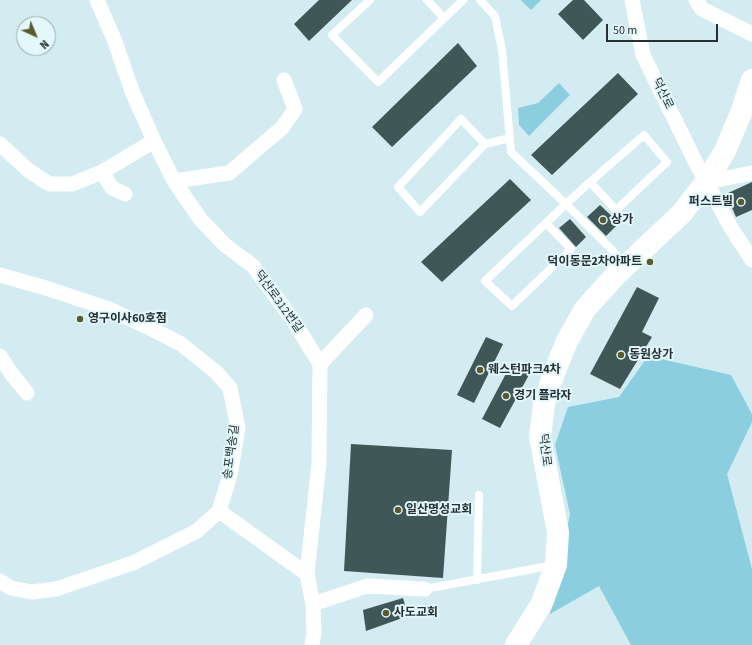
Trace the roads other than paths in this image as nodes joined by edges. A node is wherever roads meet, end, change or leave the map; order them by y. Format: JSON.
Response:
{"nodes":[{"id":1,"x":97,"y":0,"type":"edge"},
{"id":2,"x":370,"y":0,"type":"edge"},
{"id":3,"x":427,"y":0,"type":"edge"},
{"id":4,"x":463,"y":0,"type":"edge"},
{"id":5,"x":480,"y":0,"type":"edge"},
{"id":6,"x":632,"y":0,"type":"edge"},
{"id":7,"x":696,"y":0,"type":"edge"},
{"id":8,"x":444,"y":18,"type":"junction"},
{"id":9,"x":752,"y":34,"type":"edge"},
{"id":10,"x":284,"y":80,"type":"dead end"},
{"id":11,"x":752,"y":80,"type":"edge"},
{"id":12,"x":510,"y":138,"type":"junction"},
{"id":13,"x":154,"y":142,"type":"junction"},
{"id":14,"x":0,"y":144,"type":"edge"},
{"id":15,"x":485,"y":144,"type":"junction"},
{"id":16,"x":102,"y":172,"type":"junction"},
{"id":17,"x":752,"y":173,"type":"edge"},
{"id":18,"x":174,"y":181,"type":"junction"},
{"id":19,"x":590,"y":182,"type":"junction"},
{"id":20,"x":706,"y":182,"type":"junction"},
{"id":21,"x":125,"y":194,"type":"dead end"},
{"id":22,"x":566,"y":204,"type":"junction"},
{"id":23,"x":546,"y":223,"type":"junction"},
{"id":24,"x":752,"y":260,"type":"edge"},
{"id":25,"x":626,"y":265,"type":"junction"},
{"id":26,"x":0,"y":275,"type":"edge"},
{"id":27,"x":366,"y":314,"type":"dead end"},
{"id":28,"x":0,"y":356,"type":"edge"},
{"id":29,"x":320,"y":364,"type":"junction"},
{"id":30,"x":27,"y":393,"type":"dead end"},
{"id":31,"x":480,"y":496,"type":"dead end"},
{"id":32,"x":219,"y":512,"type":"junction"},
{"id":33,"x":556,"y":565,"type":"junction"},
{"id":34,"x":307,"y":574,"type":"junction"},
{"id":35,"x":476,"y":580,"type":"junction"},
{"id":36,"x":0,"y":581,"type":"edge"},
{"id":37,"x":425,"y":589,"type":"joint"},
{"id":38,"x":313,"y":604,"type":"junction"},
{"id":39,"x":312,"y":645,"type":"edge"},
{"id":40,"x":516,"y":645,"type":"edge"}],
"edges":[{"from":1,"to":13,"type":"street","name":"덕산로312번길"},
{"from":2,"to":8,"type":"lane"},
{"from":3,"to":8,"type":"lane"},
{"from":4,"to":8,"type":"lane"},
{"from":5,"to":12,"type":"lane"},
{"from":6,"to":20,"type":"street","name":"덕산로"},
{"from":7,"to":9,"type":"street"},
{"from":10,"to":18,"type":"street"},
{"from":11,"to":20,"type":"street","name":"덕산로"},
{"from":12,"to":15,"type":"lane"},
{"from":12,"to":22,"type":"lane"},
{"from":13,"to":16,"type":"street"},
{"from":13,"to":18,"type":"street","name":"덕산로312번길"},
{"from":14,"to":16,"type":"street"},
{"from":15,"to":15,"type":"lane"},
{"from":16,"to":21,"type":"street"},
{"from":17,"to":20,"type":"street"},
{"from":18,"to":29,"type":"street","name":"덕산로312번길"},
{"from":19,"to":19,"type":"lane"},
{"from":19,"to":22,"type":"lane"},
{"from":20,"to":24,"type":"street"},
{"from":20,"to":25,"type":"street","name":"덕산로"},
{"from":22,"to":23,"type":"lane"},
{"from":22,"to":25,"type":"lane"},
{"from":23,"to":23,"type":"lane"},
{"from":25,"to":33,"type":"street","name":"덕산로"},
{"from":26,"to":32,"type":"street","name":"송포백송길"},
{"from":27,"to":29,"type":"street"},
{"from":28,"to":30,"type":"street"},
{"from":29,"to":34,"type":"street"},
{"from":31,"to":35,"type":"lane"},
{"from":32,"to":34,"type":"street"},
{"from":32,"to":36,"type":"street"},
{"from":33,"to":35,"type":"lane"},
{"from":33,"to":40,"type":"street","name":"덕산로"},
{"from":34,"to":38,"type":"street"},
{"from":35,"to":37,"type":"lane"},
{"from":37,"to":38,"type":"street"},
{"from":38,"to":39,"type":"street"}]}
